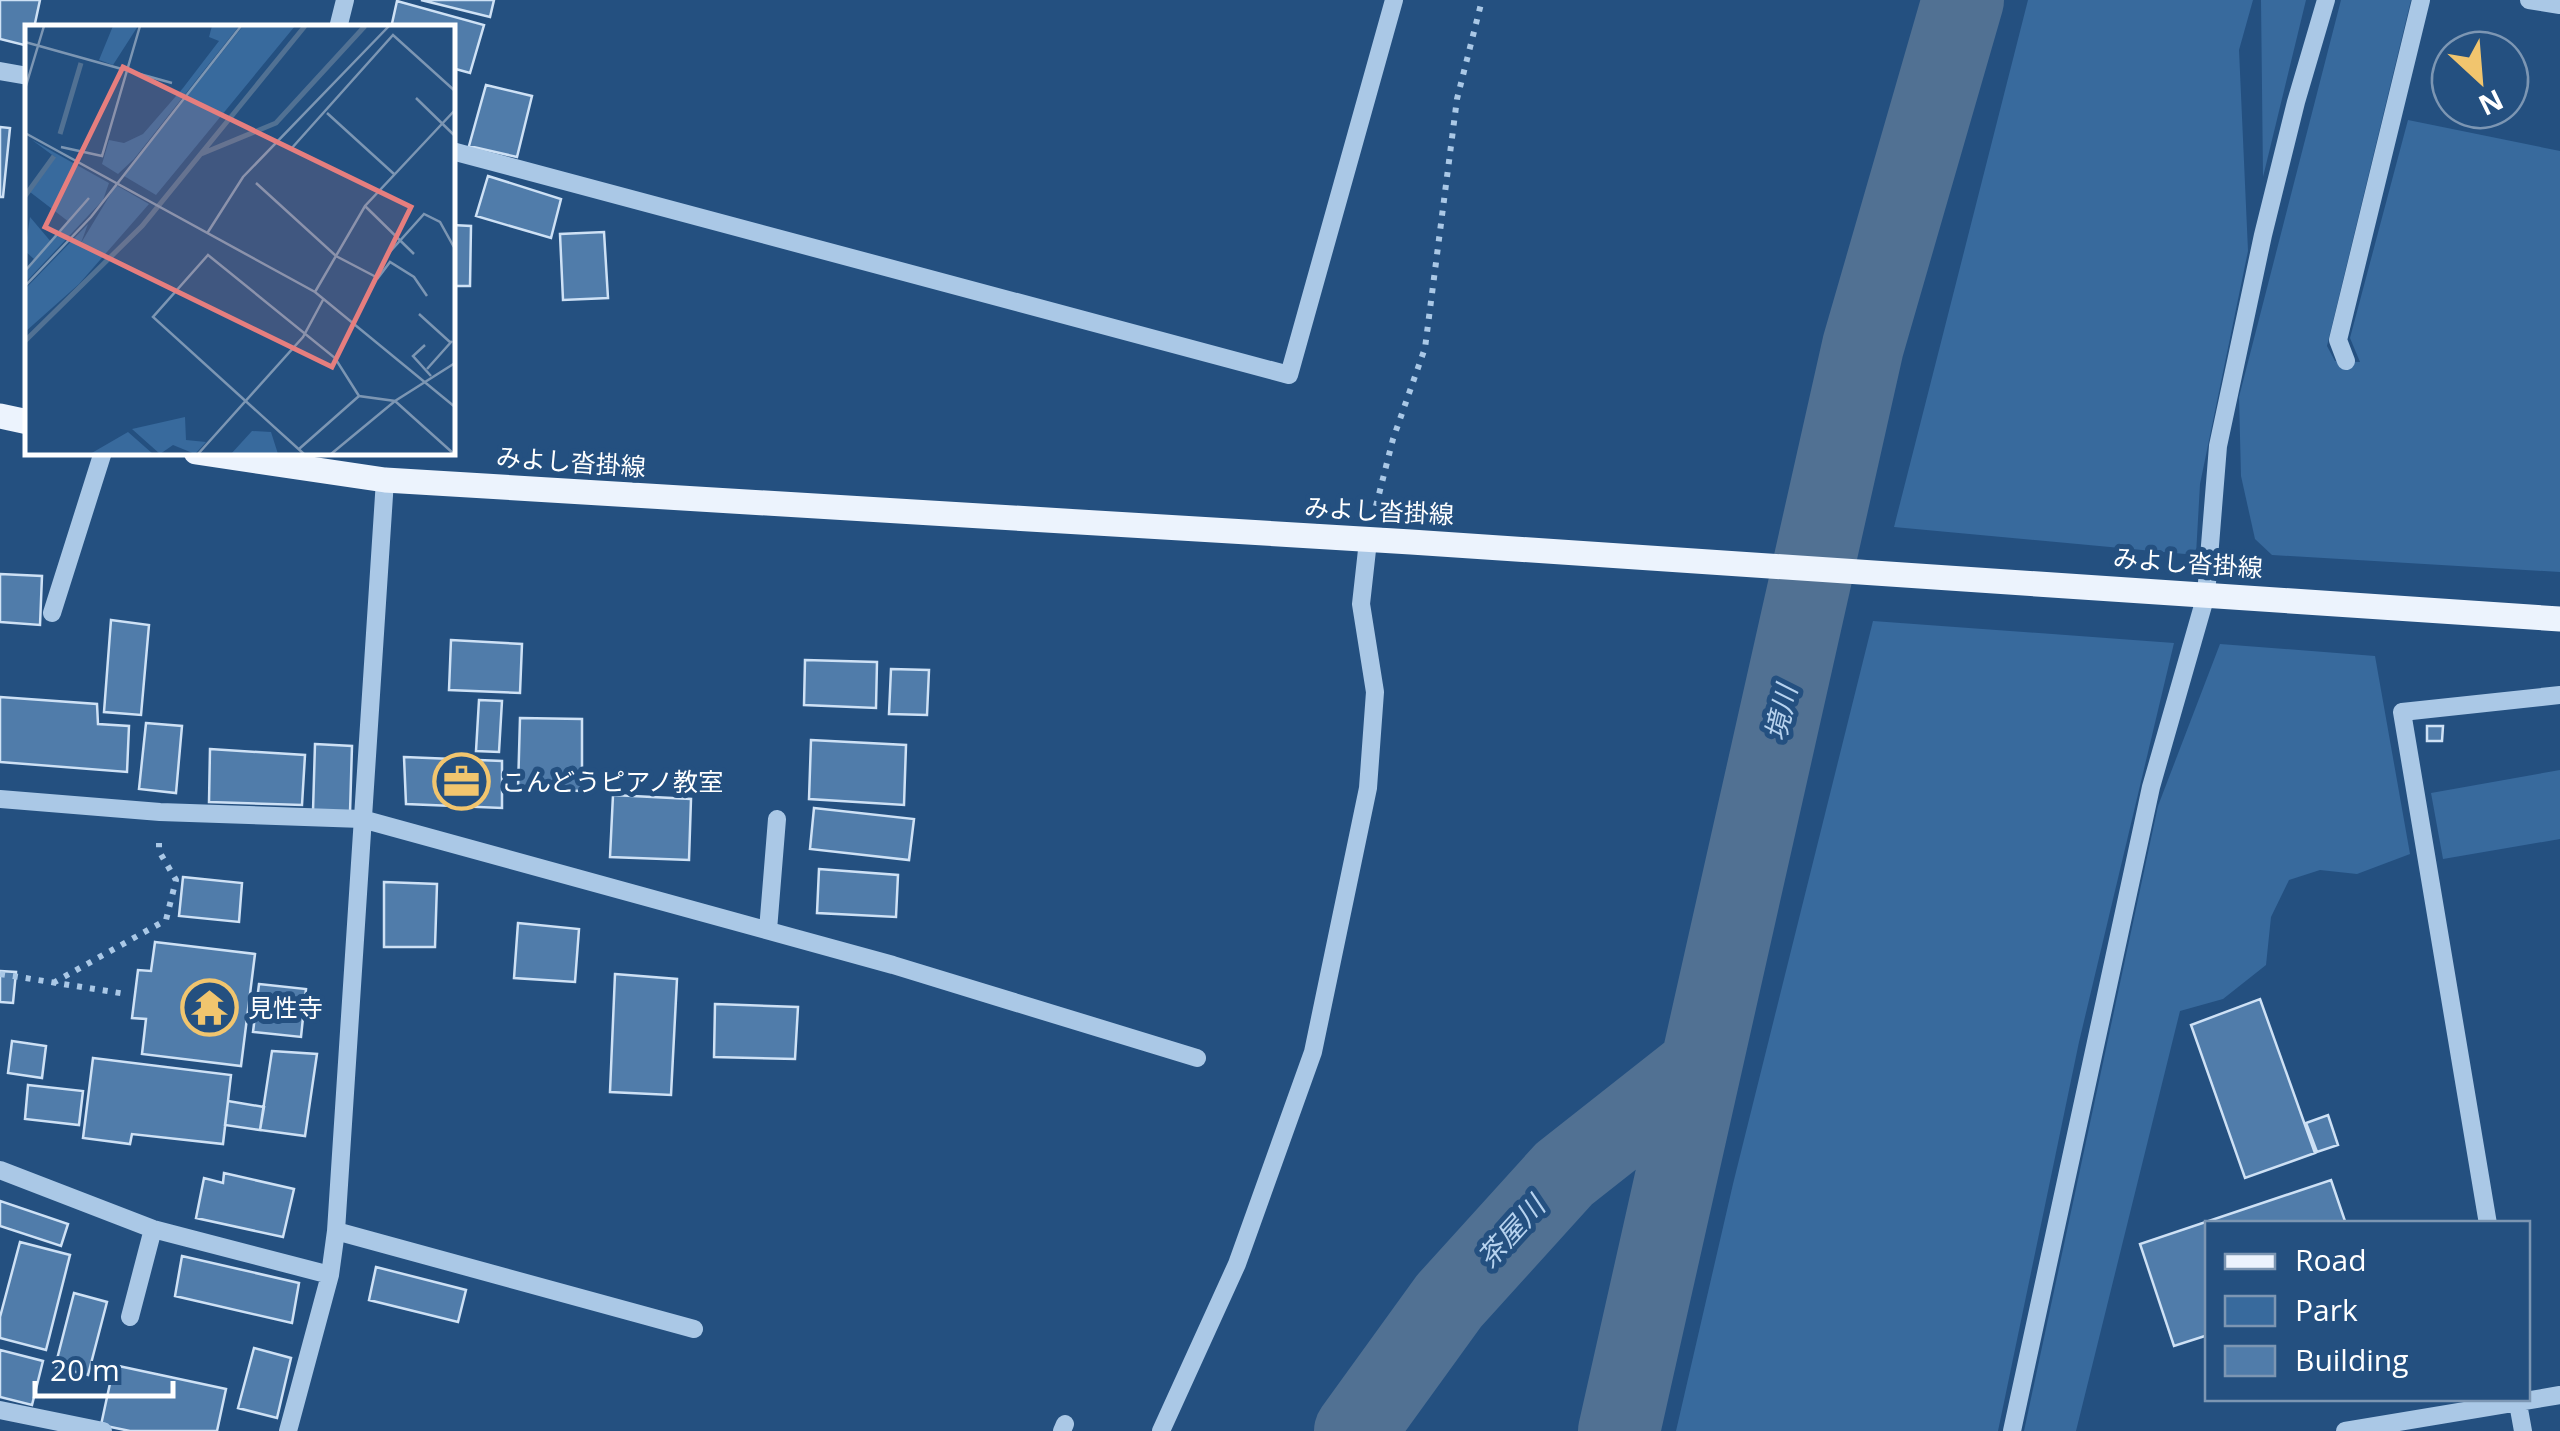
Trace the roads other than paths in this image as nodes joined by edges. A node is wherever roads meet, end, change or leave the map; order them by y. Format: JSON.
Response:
{"nodes":[{"id":1,"x":346,"y":0,"type":"edge"},
{"id":2,"x":1394,"y":0,"type":"edge"},
{"id":3,"x":2326,"y":0,"type":"edge"},
{"id":4,"x":2422,"y":0,"type":"edge"},
{"id":5,"x":2528,"y":0,"type":"edge"},
{"id":6,"x":2560,"y":6,"type":"edge"},
{"id":7,"x":339,"y":25,"type":"edge"},
{"id":8,"x":0,"y":71,"type":"edge"},
{"id":9,"x":25,"y":75,"type":"edge"},
{"id":10,"x":455,"y":152,"type":"edge"},
{"id":11,"x":2346,"y":361,"type":"dead end"},
{"id":12,"x":0,"y":416,"type":"edge"},
{"id":13,"x":25,"y":421,"type":"edge"},
{"id":14,"x":102,"y":455,"type":"edge"},
{"id":15,"x":233,"y":455,"type":"edge"},
{"id":16,"x":307,"y":461,"type":"edge"},
{"id":17,"x":386,"y":480,"type":"junction"},
{"id":18,"x":1368,"y":541,"type":"junction"},
{"id":19,"x":2206,"y":594,"type":"junction"},
{"id":20,"x":52,"y":613,"type":"dead end"},
{"id":21,"x":2560,"y":620,"type":"edge"},
{"id":22,"x":2560,"y":695,"type":"edge"},
{"id":23,"x":0,"y":799,"type":"edge"},
{"id":24,"x":362,"y":819,"type":"junction"},
{"id":25,"x":777,"y":819,"type":"dead end"},
{"id":26,"x":768,"y":930,"type":"junction"},
{"id":27,"x":1197,"y":1058,"type":"dead end"},
{"id":28,"x":0,"y":1170,"type":"edge"},
{"id":29,"x":2487,"y":1221,"type":"edge"},
{"id":30,"x":153,"y":1230,"type":"junction"},
{"id":31,"x":336,"y":1231,"type":"junction"},
{"id":32,"x":330,"y":1275,"type":"junction"},
{"id":33,"x":130,"y":1317,"type":"dead end"},
{"id":34,"x":694,"y":1328,"type":"dead end"},
{"id":35,"x":2560,"y":1396,"type":"edge"},
{"id":36,"x":2530,"y":1400,"type":"edge"},
{"id":37,"x":2518,"y":1401,"type":"edge"},
{"id":38,"x":0,"y":1410,"type":"edge"},
{"id":39,"x":103,"y":1431,"type":"edge"},
{"id":40,"x":288,"y":1431,"type":"edge"},
{"id":41,"x":1160,"y":1431,"type":"edge"},
{"id":42,"x":2012,"y":1431,"type":"edge"},
{"id":43,"x":2345,"y":1431,"type":"edge"},
{"id":44,"x":2523,"y":1431,"type":"edge"}],
"edges":[{"from":1,"to":7,"type":"street"},
{"from":2,"to":10,"type":"street"},
{"from":3,"to":19,"type":"street"},
{"from":4,"to":11,"type":"street"},
{"from":5,"to":6,"type":"street"},
{"from":8,"to":9,"type":"street"},
{"from":12,"to":13,"type":"main road"},
{"from":14,"to":20,"type":"street"},
{"from":15,"to":16,"type":"main road","name":"みよし沓掛線"},
{"from":16,"to":17,"type":"main road","name":"みよし沓掛線"},
{"from":17,"to":18,"type":"main road","name":"みよし沓掛線"},
{"from":17,"to":24,"type":"street"},
{"from":18,"to":19,"type":"main road","name":"みよし沓掛線"},
{"from":18,"to":41,"type":"street"},
{"from":19,"to":21,"type":"main road","name":"みよし沓掛線"},
{"from":19,"to":42,"type":"street"},
{"from":22,"to":29,"type":"street"},
{"from":23,"to":24,"type":"street"},
{"from":24,"to":26,"type":"street"},
{"from":24,"to":31,"type":"street"},
{"from":25,"to":26,"type":"street"},
{"from":26,"to":27,"type":"street"},
{"from":28,"to":30,"type":"street"},
{"from":30,"to":32,"type":"street"},
{"from":30,"to":33,"type":"street"},
{"from":31,"to":32,"type":"street"},
{"from":31,"to":34,"type":"street"},
{"from":32,"to":40,"type":"street"},
{"from":35,"to":36,"type":"street"},
{"from":37,"to":43,"type":"street"},
{"from":37,"to":44,"type":"street"},
{"from":38,"to":39,"type":"street"}]}
